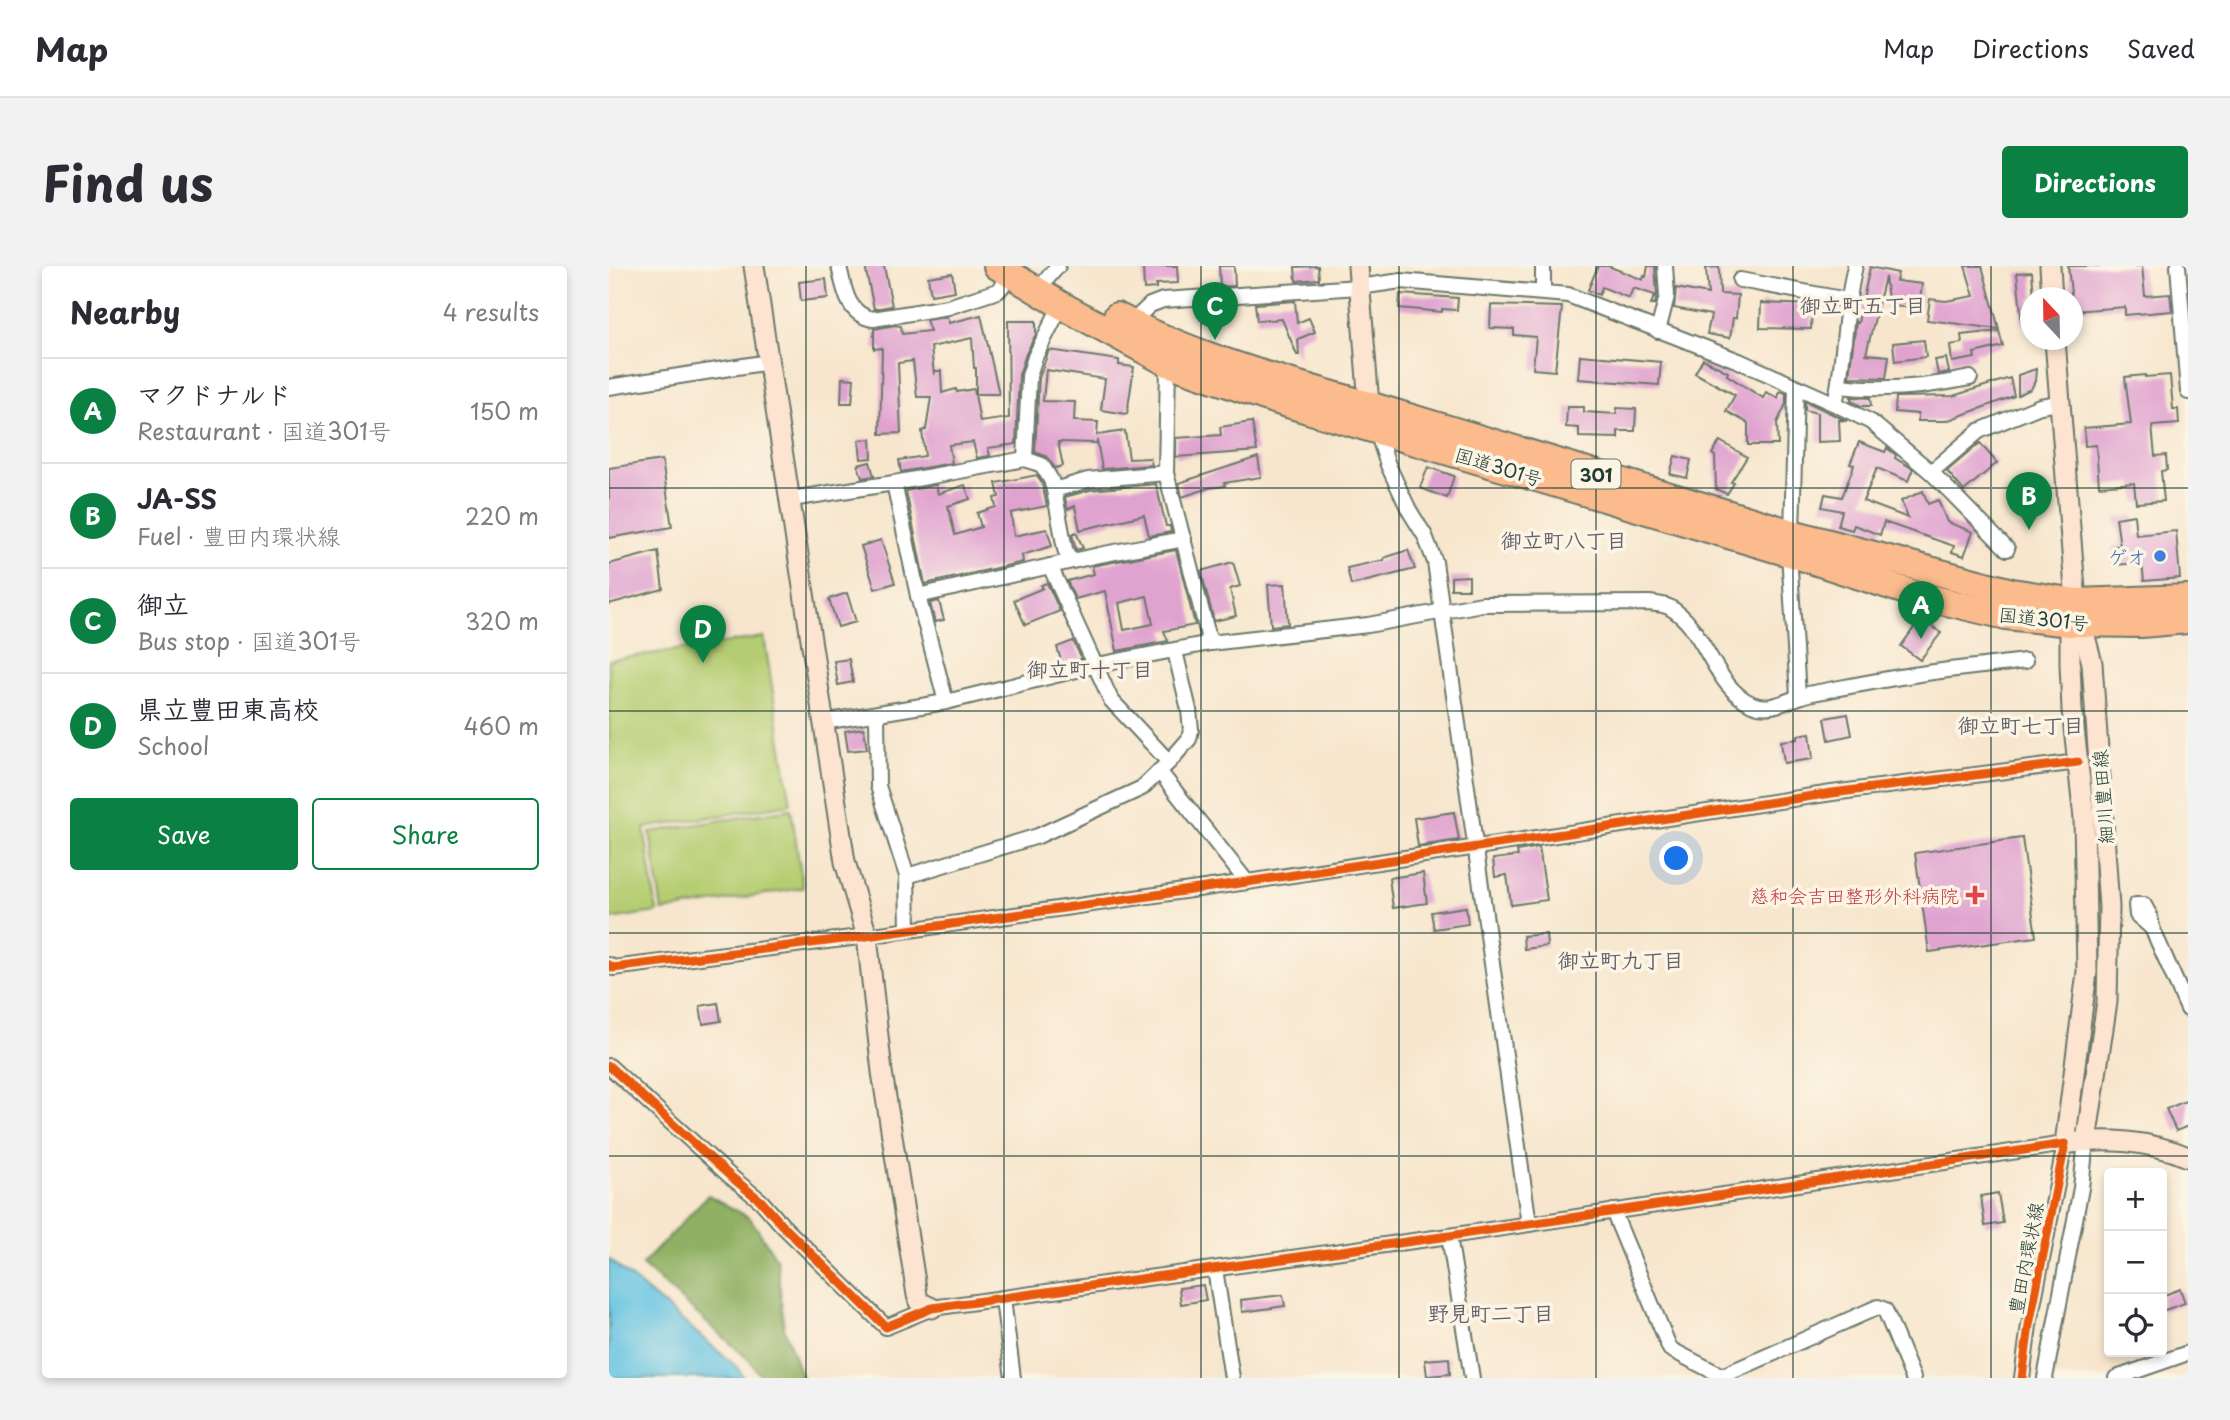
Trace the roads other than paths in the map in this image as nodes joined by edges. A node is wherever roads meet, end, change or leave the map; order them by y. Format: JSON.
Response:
{"nodes":[{"id":1,"x":754,"y":266,"type":"edge"},
{"id":2,"x":839,"y":266,"type":"edge"},
{"id":3,"x":1543,"y":266,"type":"edge"},
{"id":4,"x":1665,"y":266,"type":"edge"},
{"id":5,"x":1854,"y":266,"type":"edge"},
{"id":6,"x":2050,"y":266,"type":"edge"},
{"id":7,"x":2178,"y":266,"type":"edge"},
{"id":8,"x":1028,"y":271,"type":"edge"},
{"id":9,"x":1356,"y":273,"type":"edge"},
{"id":10,"x":1740,"y":280,"type":"dead end"},
{"id":11,"x":2051,"y":287,"type":"edge"},
{"id":12,"x":1543,"y":292,"type":"junction"},
{"id":13,"x":1847,"y":300,"type":"junction"},
{"id":14,"x":1061,"y":305,"type":"junction"},
{"id":15,"x":2185,"y":312,"type":"edge"},
{"id":16,"x":1132,"y":323,"type":"junction"},
{"id":17,"x":1658,"y":331,"type":"junction"},
{"id":18,"x":2056,"y":350,"type":"edge"},
{"id":19,"x":769,"y":362,"type":"junction"},
{"id":20,"x":1168,"y":363,"type":"junction"},
{"id":21,"x":1970,"y":378,"type":"dead end"},
{"id":22,"x":1839,"y":386,"type":"junction"},
{"id":23,"x":609,"y":387,"type":"edge"},
{"id":24,"x":1796,"y":387,"type":"junction"},
{"id":25,"x":2188,"y":392,"type":"edge"},
{"id":26,"x":2059,"y":403,"type":"junction"},
{"id":27,"x":1835,"y":404,"type":"junction"},
{"id":28,"x":1372,"y":416,"type":"junction"},
{"id":29,"x":1025,"y":459,"type":"junction"},
{"id":30,"x":1931,"y":472,"type":"junction"},
{"id":31,"x":1166,"y":473,"type":"junction"},
{"id":32,"x":894,"y":482,"type":"junction"},
{"id":33,"x":1053,"y":490,"type":"junction"},
{"id":34,"x":791,"y":499,"type":"junction"},
{"id":35,"x":1184,"y":539,"type":"junction"},
{"id":36,"x":1791,"y":543,"type":"junction"},
{"id":37,"x":2007,"y":549,"type":"dead end"},
{"id":38,"x":1070,"y":561,"type":"junction"},
{"id":39,"x":1050,"y":566,"type":"junction"},
{"id":40,"x":918,"y":596,"type":"junction"},
{"id":41,"x":2188,"y":598,"type":"edge"},
{"id":42,"x":1441,"y":611,"type":"junction"},
{"id":43,"x":2076,"y":616,"type":"junction"},
{"id":44,"x":2188,"y":620,"type":"edge"},
{"id":45,"x":1210,"y":643,"type":"junction"},
{"id":46,"x":1175,"y":651,"type":"junction"},
{"id":47,"x":2025,"y":661,"type":"dead end"},
{"id":48,"x":1097,"y":665,"type":"junction"},
{"id":49,"x":1798,"y":696,"type":"junction"},
{"id":50,"x":946,"y":702,"type":"junction"},
{"id":51,"x":877,"y":714,"type":"junction"},
{"id":52,"x":823,"y":722,"type":"junction"},
{"id":53,"x":2078,"y":762,"type":"junction"},
{"id":54,"x":1164,"y":767,"type":"junction"},
{"id":55,"x":1477,"y":848,"type":"junction"},
{"id":56,"x":907,"y":876,"type":"junction"},
{"id":57,"x":1247,"y":882,"type":"junction"},
{"id":58,"x":2152,"y":928,"type":"dead end"},
{"id":59,"x":908,"y":930,"type":"junction"},
{"id":60,"x":867,"y":936,"type":"junction"},
{"id":61,"x":609,"y":965,"type":"edge"},
{"id":62,"x":2188,"y":1009,"type":"edge"},
{"id":63,"x":609,"y":1066,"type":"edge"},
{"id":64,"x":2086,"y":1141,"type":"junction"},
{"id":65,"x":2065,"y":1144,"type":"junction"},
{"id":66,"x":2188,"y":1157,"type":"edge"},
{"id":67,"x":1613,"y":1211,"type":"junction"},
{"id":68,"x":1529,"y":1224,"type":"junction"},
{"id":69,"x":1449,"y":1236,"type":"junction"},
{"id":70,"x":1215,"y":1269,"type":"junction"},
{"id":71,"x":1003,"y":1298,"type":"junction"},
{"id":72,"x":932,"y":1308,"type":"junction"},
{"id":73,"x":2188,"y":1353,"type":"edge"},
{"id":74,"x":1013,"y":1378,"type":"edge"},
{"id":75,"x":1232,"y":1378,"type":"edge"},
{"id":76,"x":1472,"y":1378,"type":"edge"},
{"id":77,"x":1913,"y":1378,"type":"edge"},
{"id":78,"x":2022,"y":1378,"type":"edge"},
{"id":79,"x":2045,"y":1378,"type":"edge"},
{"id":80,"x":2116,"y":1378,"type":"edge"}],
"edges":[{"from":1,"to":19,"type":"street"},
{"from":2,"to":8,"type":"street"},
{"from":3,"to":12,"type":"street"},
{"from":4,"to":17,"type":"street"},
{"from":5,"to":13,"type":"street"},
{"from":6,"to":11,"type":"street"},
{"from":7,"to":15,"type":"street"},
{"from":8,"to":14,"type":"highway","name":"国道301号","number":"301"},
{"from":8,"to":16,"type":"highway","name":"国道301号","number":"301"},
{"from":9,"to":12,"type":"street"},
{"from":9,"to":16,"type":"street"},
{"from":9,"to":28,"type":"street"},
{"from":10,"to":13,"type":"street"},
{"from":12,"to":17,"type":"street"},
{"from":13,"to":22,"type":"street"},
{"from":14,"to":20,"type":"highway","name":"国道301号","number":"301"},
{"from":14,"to":29,"type":"street"},
{"from":15,"to":25,"type":"street"},
{"from":16,"to":28,"type":"highway","name":"国道301号","number":"301"},
{"from":17,"to":24,"type":"street"},
{"from":18,"to":26,"type":"street"},
{"from":19,"to":23,"type":"street"},
{"from":19,"to":34,"type":"street"},
{"from":20,"to":28,"type":"highway","name":"国道301号","number":"301"},
{"from":20,"to":31,"type":"street"},
{"from":21,"to":22,"type":"street"},
{"from":22,"to":27,"type":"street"},
{"from":24,"to":27,"type":"street"},
{"from":24,"to":36,"type":"street"},
{"from":26,"to":30,"type":"street"},
{"from":26,"to":43,"type":"street"},
{"from":27,"to":30,"type":"street"},
{"from":28,"to":36,"type":"highway","name":"国道301号","number":"301"},
{"from":28,"to":42,"type":"street"},
{"from":29,"to":32,"type":"street"},
{"from":29,"to":33,"type":"street"},
{"from":30,"to":37,"type":"street"},
{"from":31,"to":33,"type":"street"},
{"from":31,"to":35,"type":"street"},
{"from":32,"to":34,"type":"street"},
{"from":32,"to":40,"type":"street"},
{"from":33,"to":38,"type":"street"},
{"from":34,"to":52,"type":"street"},
{"from":35,"to":38,"type":"street"},
{"from":35,"to":45,"type":"street"},
{"from":36,"to":43,"type":"highway","name":"国道301号","number":"301"},
{"from":36,"to":49,"type":"street"},
{"from":38,"to":39,"type":"street"},
{"from":39,"to":40,"type":"street"},
{"from":39,"to":48,"type":"street"},
{"from":40,"to":50,"type":"street"},
{"from":41,"to":43,"type":"highway","name":"国道301号","number":"301"},
{"from":42,"to":45,"type":"street"},
{"from":42,"to":49,"type":"street"},
{"from":42,"to":55,"type":"street"},
{"from":43,"to":44,"type":"highway","name":"国道301号","number":"301"},
{"from":43,"to":53,"type":"street","name":"細川豊田線"},
{"from":43,"to":64,"type":"street","name":"細川豊田線"},
{"from":45,"to":46,"type":"street"},
{"from":46,"to":48,"type":"street"},
{"from":46,"to":54,"type":"street"},
{"from":47,"to":49,"type":"street"},
{"from":48,"to":50,"type":"street"},
{"from":48,"to":54,"type":"street"},
{"from":50,"to":51,"type":"street"},
{"from":51,"to":52,"type":"street"},
{"from":51,"to":56,"type":"street"},
{"from":52,"to":60,"type":"street"},
{"from":53,"to":55,"type":"street"},
{"from":53,"to":65,"type":"street","name":"細川豊田線"},
{"from":54,"to":56,"type":"street"},
{"from":54,"to":57,"type":"street"},
{"from":55,"to":57,"type":"street"},
{"from":55,"to":68,"type":"street"},
{"from":56,"to":59,"type":"street"},
{"from":57,"to":59,"type":"street"},
{"from":58,"to":62,"type":"street"},
{"from":59,"to":60,"type":"street"},
{"from":60,"to":61,"type":"street"},
{"from":60,"to":72,"type":"street"},
{"from":63,"to":72,"type":"street"},
{"from":64,"to":65,"type":"street"},
{"from":64,"to":66,"type":"street"},
{"from":64,"to":79,"type":"street"},
{"from":65,"to":67,"type":"street"},
{"from":65,"to":78,"type":"street","name":"豊田内環状線"},
{"from":67,"to":68,"type":"street"},
{"from":67,"to":77,"type":"street"},
{"from":68,"to":69,"type":"street"},
{"from":69,"to":70,"type":"street"},
{"from":69,"to":76,"type":"street"},
{"from":70,"to":71,"type":"street"},
{"from":70,"to":75,"type":"street"},
{"from":71,"to":72,"type":"street"},
{"from":71,"to":74,"type":"street"},
{"from":73,"to":80,"type":"street"}]}
